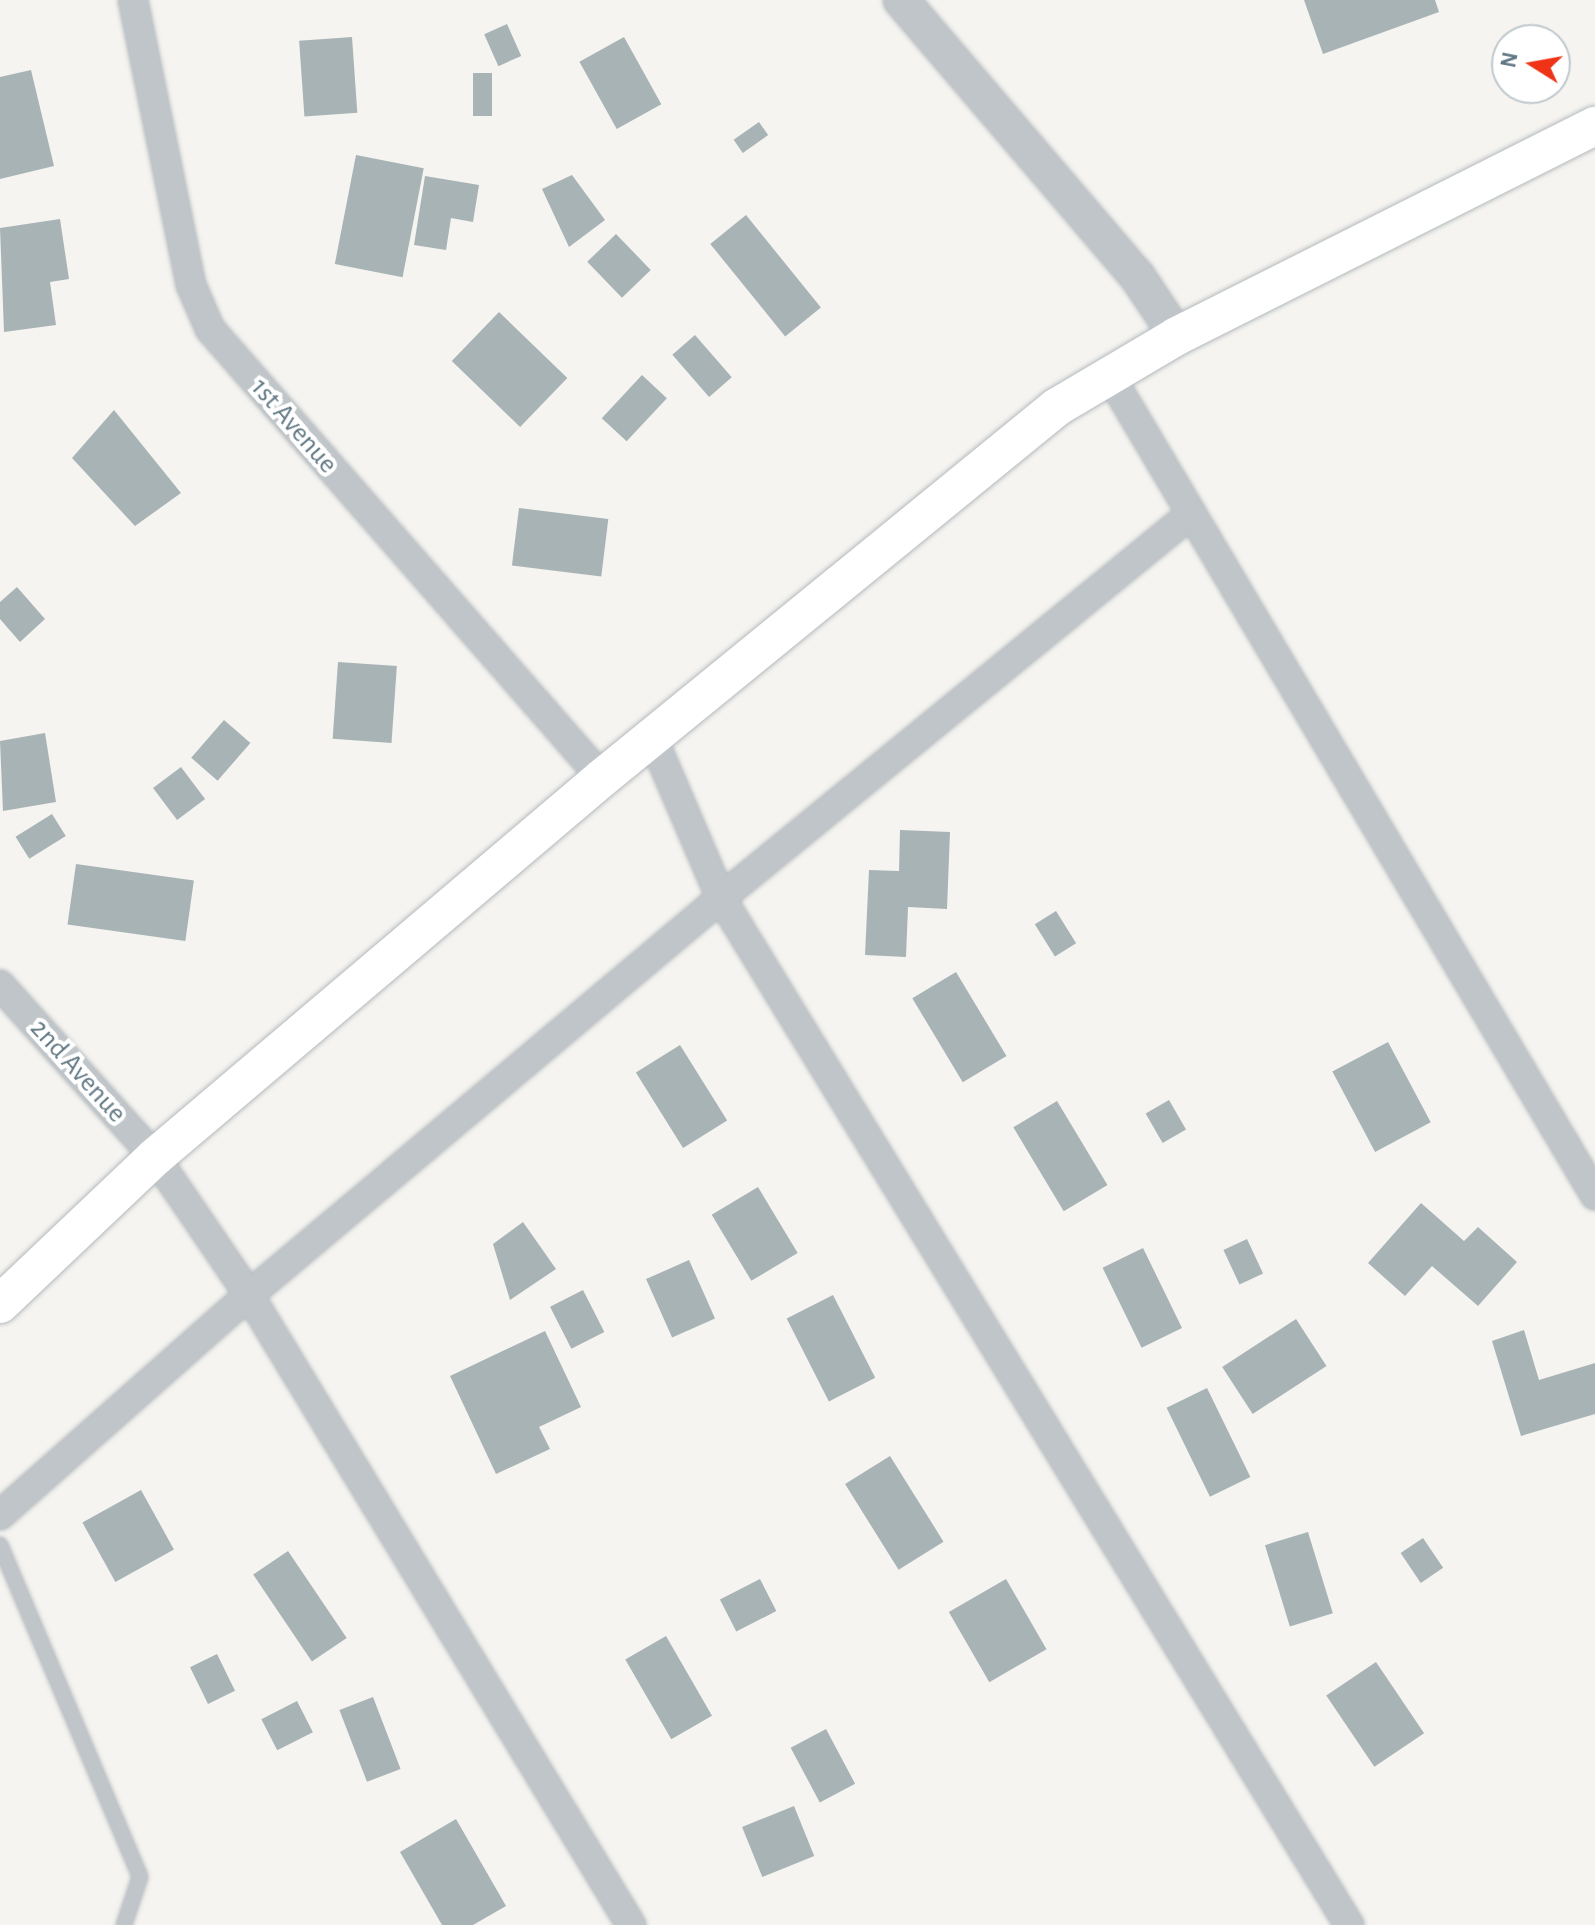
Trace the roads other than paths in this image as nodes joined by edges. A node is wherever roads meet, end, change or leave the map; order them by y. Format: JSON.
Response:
{"nodes":[{"id":1,"x":133,"y":0,"type":"edge"},
{"id":2,"x":901,"y":0,"type":"edge"},
{"id":3,"x":1595,"y":126,"type":"edge"},
{"id":4,"x":1177,"y":336,"type":"junction"},
{"id":5,"x":1110,"y":376,"type":"junction"},
{"id":6,"x":1191,"y":514,"type":"junction"},
{"id":7,"x":652,"y":737,"type":"junction"},
{"id":8,"x":602,"y":778,"type":"junction"},
{"id":9,"x":721,"y":898,"type":"junction"},
{"id":10,"x":0,"y":985,"type":"edge"},
{"id":11,"x":155,"y":1157,"type":"junction"},
{"id":12,"x":1595,"y":1195,"type":"edge"},
{"id":13,"x":249,"y":1295,"type":"junction"},
{"id":14,"x":0,"y":1304,"type":"edge"},
{"id":15,"x":0,"y":1515,"type":"edge"},
{"id":16,"x":0,"y":1545,"type":"edge"},
{"id":17,"x":124,"y":1925,"type":"edge"},
{"id":18,"x":631,"y":1925,"type":"edge"},
{"id":19,"x":1349,"y":1925,"type":"edge"}],
"edges":[{"from":1,"to":8,"type":"street","name":"1st Avenue"},
{"from":2,"to":4,"type":"street"},
{"from":3,"to":4,"type":"main road"},
{"from":4,"to":5,"type":"main road"},
{"from":5,"to":6,"type":"street"},
{"from":5,"to":7,"type":"main road"},
{"from":6,"to":9,"type":"street"},
{"from":6,"to":12,"type":"street"},
{"from":7,"to":8,"type":"main road"},
{"from":7,"to":9,"type":"street"},
{"from":8,"to":11,"type":"main road"},
{"from":9,"to":13,"type":"street"},
{"from":9,"to":19,"type":"street"},
{"from":10,"to":11,"type":"street","name":"2nd Avenue"},
{"from":11,"to":13,"type":"street","name":"2nd Avenue"},
{"from":11,"to":14,"type":"main road"},
{"from":13,"to":15,"type":"street"},
{"from":13,"to":18,"type":"street","name":"2nd Avenue"},
{"from":16,"to":17,"type":"lane"}]}
